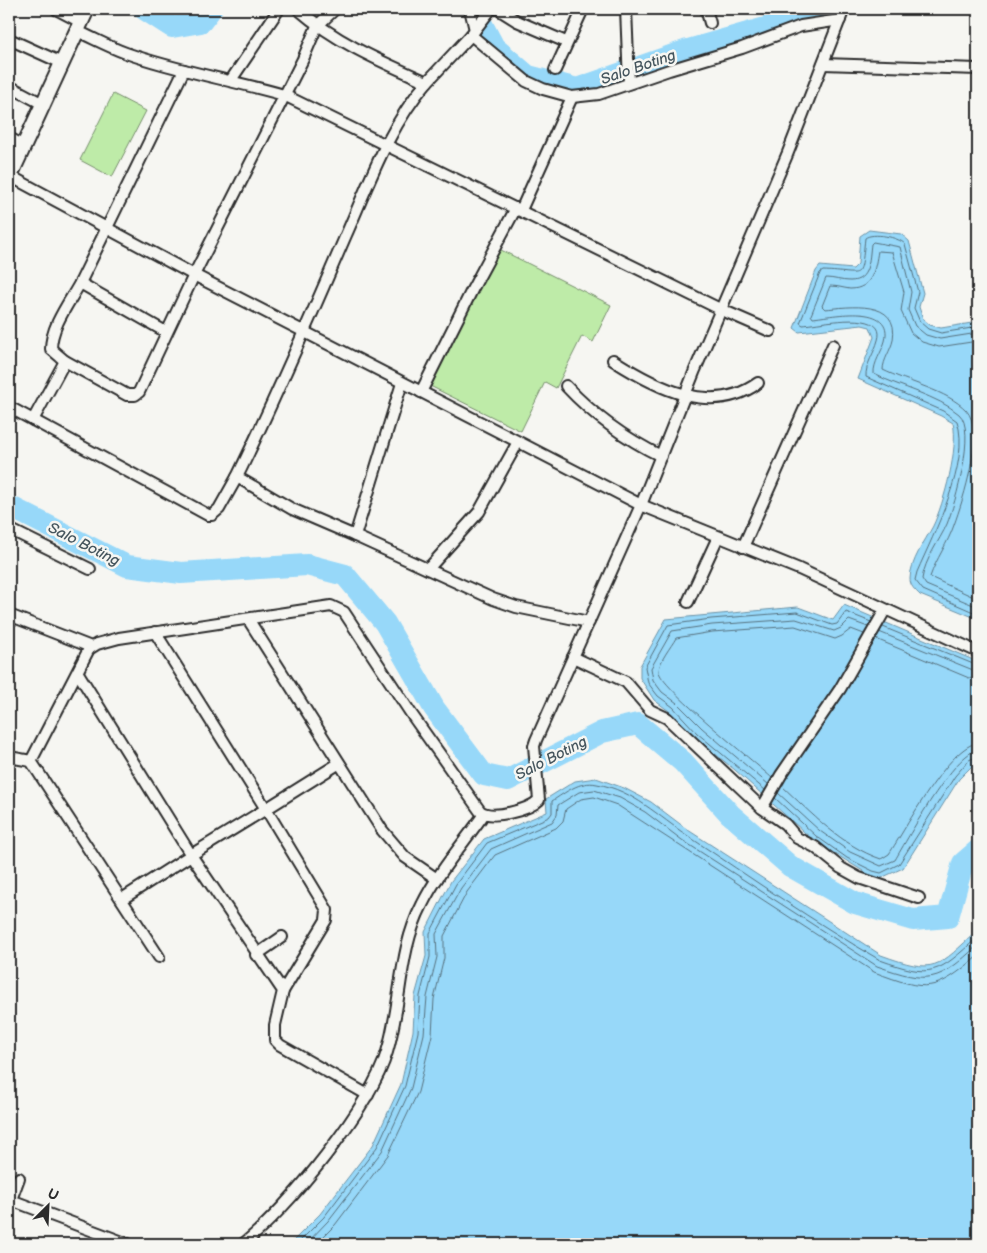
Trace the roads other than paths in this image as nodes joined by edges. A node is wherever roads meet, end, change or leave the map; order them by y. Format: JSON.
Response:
{"nodes":[{"id":1,"x":56,"y":9,"type":"edge"},
{"id":2,"x":87,"y":9,"type":"edge"},
{"id":3,"x":279,"y":9,"type":"edge"},
{"id":4,"x":298,"y":9,"type":"edge"},
{"id":5,"x":335,"y":9,"type":"edge"},
{"id":6,"x":470,"y":9,"type":"edge"},
{"id":7,"x":583,"y":9,"type":"edge"},
{"id":8,"x":626,"y":9,"type":"edge"},
{"id":9,"x":706,"y":9,"type":"edge"},
{"id":10,"x":493,"y":10,"type":"edge"},
{"id":11,"x":842,"y":15,"type":"edge"},
{"id":12,"x":710,"y":23,"type":"dead end"},
{"id":13,"x":317,"y":26,"type":"junction"},
{"id":14,"x":79,"y":27,"type":"junction"},
{"id":15,"x":475,"y":30,"type":"junction"},
{"id":16,"x":9,"y":39,"type":"edge"},
{"id":17,"x":566,"y":42,"type":"junction"},
{"id":18,"x":62,"y":63,"type":"junction"},
{"id":19,"x":824,"y":64,"type":"junction"},
{"id":20,"x":978,"y":69,"type":"edge"},
{"id":21,"x":184,"y":70,"type":"junction"},
{"id":22,"x":555,"y":70,"type":"dead end"},
{"id":23,"x":232,"y":80,"type":"junction"},
{"id":24,"x":629,"y":81,"type":"junction"},
{"id":25,"x":427,"y":82,"type":"junction"},
{"id":26,"x":9,"y":86,"type":"edge"},
{"id":27,"x":284,"y":96,"type":"junction"},
{"id":28,"x":572,"y":97,"type":"junction"},
{"id":29,"x":43,"y":104,"type":"junction"},
{"id":30,"x":9,"y":138,"type":"edge"},
{"id":31,"x":24,"y":146,"type":"junction"},
{"id":32,"x":386,"y":146,"type":"junction"},
{"id":33,"x":9,"y":177,"type":"edge"},
{"id":34,"x":518,"y":209,"type":"junction"},
{"id":35,"x":107,"y":229,"type":"junction"},
{"id":36,"x":194,"y":275,"type":"junction"},
{"id":37,"x":80,"y":283,"type":"junction"},
{"id":38,"x":722,"y":310,"type":"junction"},
{"id":39,"x":304,"y":331,"type":"junction"},
{"id":40,"x":770,"y":331,"type":"dead end"},
{"id":41,"x":166,"y":332,"type":"junction"},
{"id":42,"x":832,"y":345,"type":"dead end"},
{"id":43,"x":614,"y":360,"type":"dead end"},
{"id":44,"x":66,"y":361,"type":"junction"},
{"id":45,"x":402,"y":383,"type":"junction"},
{"id":46,"x":758,"y":383,"type":"dead end"},
{"id":47,"x":566,"y":386,"type":"dead end"},
{"id":48,"x":421,"y":392,"type":"junction"},
{"id":49,"x":685,"y":396,"type":"junction"},
{"id":50,"x":9,"y":407,"type":"edge"},
{"id":51,"x":32,"y":420,"type":"junction"},
{"id":52,"x":518,"y":442,"type":"junction"},
{"id":53,"x":661,"y":456,"type":"junction"},
{"id":54,"x":236,"y":477,"type":"junction"},
{"id":55,"x":642,"y":505,"type":"junction"},
{"id":56,"x":9,"y":529,"type":"edge"},
{"id":57,"x":355,"y":536,"type":"junction"},
{"id":58,"x":718,"y":537,"type":"junction"},
{"id":59,"x":742,"y":547,"type":"junction"},
{"id":60,"x":90,"y":568,"type":"dead end"},
{"id":61,"x":428,"y":569,"type":"junction"},
{"id":62,"x":688,"y":602,"type":"dead end"},
{"id":63,"x":886,"y":610,"type":"junction"},
{"id":64,"x":9,"y":615,"type":"edge"},
{"id":65,"x":248,"y":619,"type":"junction"},
{"id":66,"x":589,"y":622,"type":"junction"},
{"id":67,"x":155,"y":632,"type":"junction"},
{"id":68,"x":91,"y":647,"type":"junction"},
{"id":69,"x":978,"y":652,"type":"edge"},
{"id":70,"x":573,"y":657,"type":"junction"},
{"id":71,"x":78,"y":673,"type":"junction"},
{"id":72,"x":9,"y":757,"type":"edge"},
{"id":73,"x":31,"y":762,"type":"junction"},
{"id":74,"x":338,"y":764,"type":"junction"},
{"id":75,"x":762,"y":808,"type":"junction"},
{"id":76,"x":266,"y":809,"type":"junction"},
{"id":77,"x":484,"y":814,"type":"junction"},
{"id":78,"x":191,"y":855,"type":"junction"},
{"id":79,"x":437,"y":879,"type":"junction"},
{"id":80,"x":919,"y":898,"type":"dead end"},
{"id":81,"x":122,"y":899,"type":"junction"},
{"id":82,"x":282,"y":938,"type":"dead end"},
{"id":83,"x":256,"y":955,"type":"junction"},
{"id":84,"x":159,"y":957,"type":"dead end"},
{"id":85,"x":283,"y":991,"type":"junction"},
{"id":86,"x":368,"y":1095,"type":"junction"},
{"id":87,"x":19,"y":1178,"type":"dead end"},
{"id":88,"x":10,"y":1203,"type":"edge"},
{"id":89,"x":128,"y":1244,"type":"edge"},
{"id":90,"x":243,"y":1244,"type":"edge"}],
"edges":[{"from":1,"to":14,"type":"street"},
{"from":2,"to":14,"type":"street"},
{"from":3,"to":23,"type":"street"},
{"from":4,"to":13,"type":"street"},
{"from":5,"to":13,"type":"street"},
{"from":6,"to":15,"type":"street"},
{"from":7,"to":17,"type":"street"},
{"from":8,"to":24,"type":"street"},
{"from":9,"to":12,"type":"street"},
{"from":10,"to":15,"type":"street"},
{"from":10,"to":17,"type":"street"},
{"from":11,"to":19,"type":"street"},
{"from":11,"to":24,"type":"street"},
{"from":13,"to":25,"type":"street"},
{"from":13,"to":27,"type":"street"},
{"from":14,"to":18,"type":"street"},
{"from":14,"to":21,"type":"street"},
{"from":15,"to":25,"type":"street"},
{"from":15,"to":28,"type":"street"},
{"from":16,"to":18,"type":"street"},
{"from":17,"to":22,"type":"street"},
{"from":18,"to":29,"type":"street"},
{"from":19,"to":20,"type":"street"},
{"from":19,"to":38,"type":"street"},
{"from":21,"to":23,"type":"street"},
{"from":21,"to":35,"type":"street"},
{"from":23,"to":27,"type":"street"},
{"from":24,"to":28,"type":"street"},
{"from":25,"to":32,"type":"street"},
{"from":26,"to":29,"type":"street"},
{"from":27,"to":32,"type":"street"},
{"from":27,"to":36,"type":"street"},
{"from":28,"to":34,"type":"street"},
{"from":29,"to":31,"type":"street"},
{"from":30,"to":31,"type":"street"},
{"from":31,"to":33,"type":"street"},
{"from":32,"to":34,"type":"street"},
{"from":32,"to":39,"type":"street"},
{"from":33,"to":35,"type":"street"},
{"from":34,"to":38,"type":"street"},
{"from":34,"to":48,"type":"street"},
{"from":35,"to":36,"type":"street"},
{"from":35,"to":37,"type":"street"},
{"from":36,"to":39,"type":"street"},
{"from":36,"to":41,"type":"street"},
{"from":37,"to":41,"type":"street"},
{"from":37,"to":44,"type":"street"},
{"from":38,"to":40,"type":"street"},
{"from":38,"to":49,"type":"street"},
{"from":39,"to":45,"type":"street"},
{"from":39,"to":54,"type":"street"},
{"from":41,"to":44,"type":"street"},
{"from":42,"to":59,"type":"street"},
{"from":43,"to":49,"type":"street"},
{"from":44,"to":51,"type":"street"},
{"from":45,"to":48,"type":"street"},
{"from":45,"to":57,"type":"street"},
{"from":46,"to":49,"type":"street"},
{"from":47,"to":53,"type":"street"},
{"from":48,"to":52,"type":"street"},
{"from":49,"to":53,"type":"street"},
{"from":50,"to":51,"type":"street"},
{"from":51,"to":54,"type":"street"},
{"from":52,"to":55,"type":"street"},
{"from":52,"to":61,"type":"street"},
{"from":53,"to":55,"type":"street"},
{"from":54,"to":57,"type":"street"},
{"from":55,"to":58,"type":"street"},
{"from":55,"to":66,"type":"street"},
{"from":56,"to":60,"type":"street"},
{"from":57,"to":61,"type":"street"},
{"from":58,"to":59,"type":"street"},
{"from":58,"to":62,"type":"street"},
{"from":59,"to":63,"type":"street"},
{"from":61,"to":66,"type":"street"},
{"from":63,"to":69,"type":"street"},
{"from":63,"to":75,"type":"street"},
{"from":64,"to":68,"type":"street"},
{"from":65,"to":67,"type":"street"},
{"from":65,"to":74,"type":"street"},
{"from":65,"to":77,"type":"street"},
{"from":66,"to":70,"type":"street"},
{"from":67,"to":68,"type":"street"},
{"from":67,"to":76,"type":"street"},
{"from":68,"to":71,"type":"street"},
{"from":70,"to":75,"type":"street"},
{"from":70,"to":77,"type":"street"},
{"from":71,"to":73,"type":"street"},
{"from":71,"to":78,"type":"street"},
{"from":72,"to":73,"type":"street"},
{"from":73,"to":81,"type":"street"},
{"from":74,"to":76,"type":"street"},
{"from":74,"to":79,"type":"street"},
{"from":75,"to":80,"type":"street"},
{"from":76,"to":78,"type":"street"},
{"from":76,"to":85,"type":"street"},
{"from":77,"to":79,"type":"street"},
{"from":78,"to":81,"type":"street"},
{"from":78,"to":83,"type":"street"},
{"from":79,"to":86,"type":"street"},
{"from":81,"to":84,"type":"street"},
{"from":82,"to":83,"type":"street"},
{"from":83,"to":85,"type":"street"},
{"from":85,"to":86,"type":"street"},
{"from":86,"to":90,"type":"street"},
{"from":87,"to":88,"type":"street"},
{"from":88,"to":89,"type":"street"}]}
